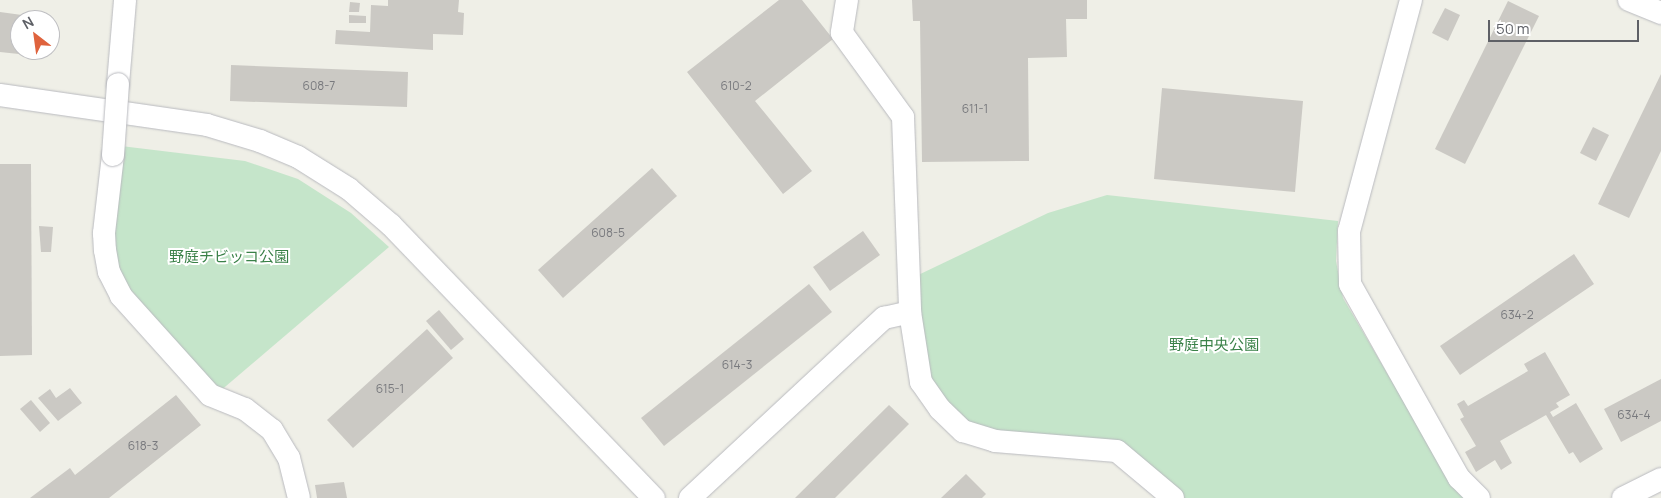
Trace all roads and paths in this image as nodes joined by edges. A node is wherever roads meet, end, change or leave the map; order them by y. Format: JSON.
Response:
{"nodes":[{"id":1,"x":125,"y":0,"type":"edge"},
{"id":2,"x":848,"y":0,"type":"edge"},
{"id":3,"x":1411,"y":0,"type":"edge"},
{"id":4,"x":1628,"y":0,"type":"edge"},
{"id":5,"x":1661,"y":13,"type":"edge"},
{"id":6,"x":0,"y":95,"type":"edge"},
{"id":7,"x":910,"y":312,"type":"junction"},
{"id":8,"x":1661,"y":478,"type":"edge"},
{"id":9,"x":299,"y":498,"type":"edge"},
{"id":10,"x":654,"y":498,"type":"edge"},
{"id":11,"x":690,"y":498,"type":"edge"},
{"id":12,"x":1172,"y":498,"type":"edge"},
{"id":13,"x":1479,"y":498,"type":"edge"},
{"id":14,"x":1623,"y":498,"type":"edge"}],
"edges":[{"from":1,"to":9,"type":"street","bridge":true},
{"from":2,"to":7,"type":"street"},
{"from":3,"to":13,"type":"street"},
{"from":4,"to":5,"type":"street"},
{"from":6,"to":10,"type":"street"},
{"from":7,"to":11,"type":"street"},
{"from":7,"to":12,"type":"street"},
{"from":8,"to":14,"type":"street"}]}
